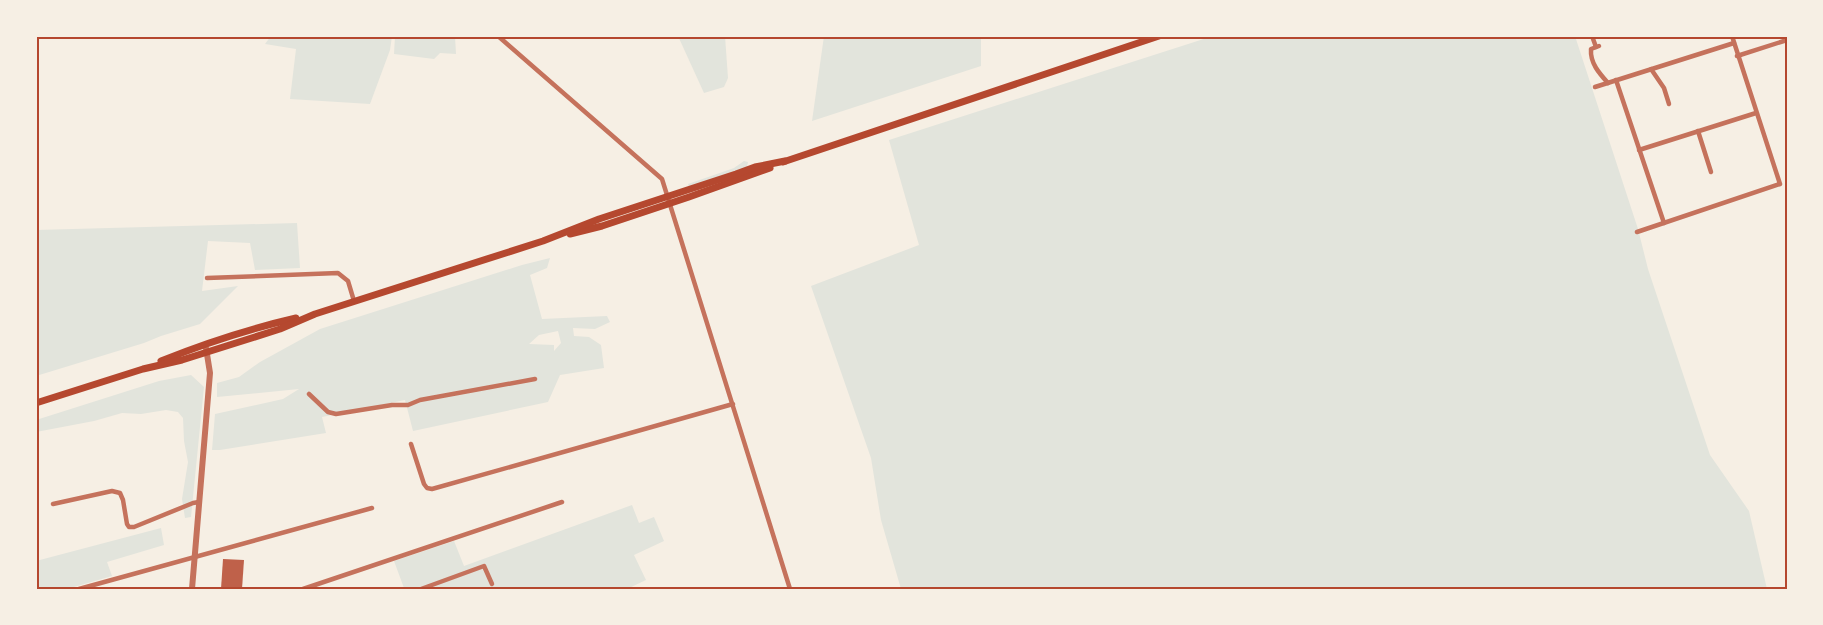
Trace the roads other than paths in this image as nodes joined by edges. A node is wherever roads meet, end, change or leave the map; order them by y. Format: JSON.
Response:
{"nodes":[{"id":1,"x":498,"y":36,"type":"edge"},
{"id":2,"x":1159,"y":36,"type":"edge"},
{"id":3,"x":1592,"y":36,"type":"edge"},
{"id":4,"x":1732,"y":36,"type":"edge"},
{"id":5,"x":1787,"y":40,"type":"edge"},
{"id":6,"x":1734,"y":43,"type":"junction"},
{"id":7,"x":1737,"y":56,"type":"junction"},
{"id":8,"x":1651,"y":69,"type":"junction"},
{"id":9,"x":1616,"y":80,"type":"junction"},
{"id":10,"x":1608,"y":83,"type":"junction"},
{"id":11,"x":1595,"y":87,"type":"dead end"},
{"id":12,"x":1669,"y":104,"type":"dead end"},
{"id":13,"x":1756,"y":113,"type":"junction"},
{"id":14,"x":1698,"y":131,"type":"junction"},
{"id":15,"x":1639,"y":150,"type":"junction"},
{"id":16,"x":1711,"y":172,"type":"dead end"},
{"id":17,"x":670,"y":200,"type":"junction"},
{"id":18,"x":1664,"y":223,"type":"junction"},
{"id":19,"x":1637,"y":232,"type":"dead end"},
{"id":20,"x":207,"y":278,"type":"dead end"},
{"id":21,"x":354,"y":301,"type":"junction"},
{"id":22,"x":207,"y":349,"type":"junction"},
{"id":23,"x":535,"y":379,"type":"dead end"},
{"id":24,"x":309,"y":394,"type":"dead end"},
{"id":25,"x":36,"y":403,"type":"edge"},
{"id":26,"x":733,"y":404,"type":"junction"},
{"id":27,"x":411,"y":444,"type":"dead end"},
{"id":28,"x":200,"y":502,"type":"junction"},
{"id":29,"x":562,"y":502,"type":"dead end"},
{"id":30,"x":53,"y":504,"type":"dead end"},
{"id":31,"x":372,"y":508,"type":"dead end"},
{"id":32,"x":195,"y":556,"type":"junction"},
{"id":33,"x":492,"y":584,"type":"dead end"},
{"id":34,"x":80,"y":589,"type":"edge"},
{"id":35,"x":192,"y":589,"type":"edge"},
{"id":36,"x":303,"y":589,"type":"edge"},
{"id":37,"x":421,"y":589,"type":"edge"},
{"id":38,"x":790,"y":589,"type":"edge"}],
"edges":[{"from":1,"to":17,"type":"street"},
{"from":2,"to":17,"type":"main road"},
{"from":3,"to":10,"type":"street"},
{"from":4,"to":6,"type":"street"},
{"from":5,"to":7,"type":"street"},
{"from":6,"to":7,"type":"street"},
{"from":6,"to":8,"type":"street"},
{"from":7,"to":13,"type":"street"},
{"from":8,"to":9,"type":"street"},
{"from":8,"to":12,"type":"street"},
{"from":9,"to":10,"type":"street"},
{"from":9,"to":15,"type":"street"},
{"from":10,"to":11,"type":"street"},
{"from":13,"to":14,"type":"street"},
{"from":13,"to":18,"type":"street"},
{"from":14,"to":15,"type":"street"},
{"from":14,"to":16,"type":"street"},
{"from":15,"to":18,"type":"street"},
{"from":17,"to":21,"type":"main road"},
{"from":17,"to":26,"type":"street"},
{"from":18,"to":19,"type":"street"},
{"from":20,"to":21,"type":"street"},
{"from":21,"to":22,"type":"main road"},
{"from":22,"to":25,"type":"main road"},
{"from":22,"to":28,"type":"street"},
{"from":23,"to":24,"type":"street"},
{"from":26,"to":27,"type":"street"},
{"from":26,"to":38,"type":"street"},
{"from":28,"to":30,"type":"street"},
{"from":28,"to":32,"type":"street"},
{"from":29,"to":36,"type":"street"},
{"from":31,"to":32,"type":"street"},
{"from":32,"to":34,"type":"street"},
{"from":32,"to":35,"type":"street"},
{"from":33,"to":37,"type":"street"}]}
